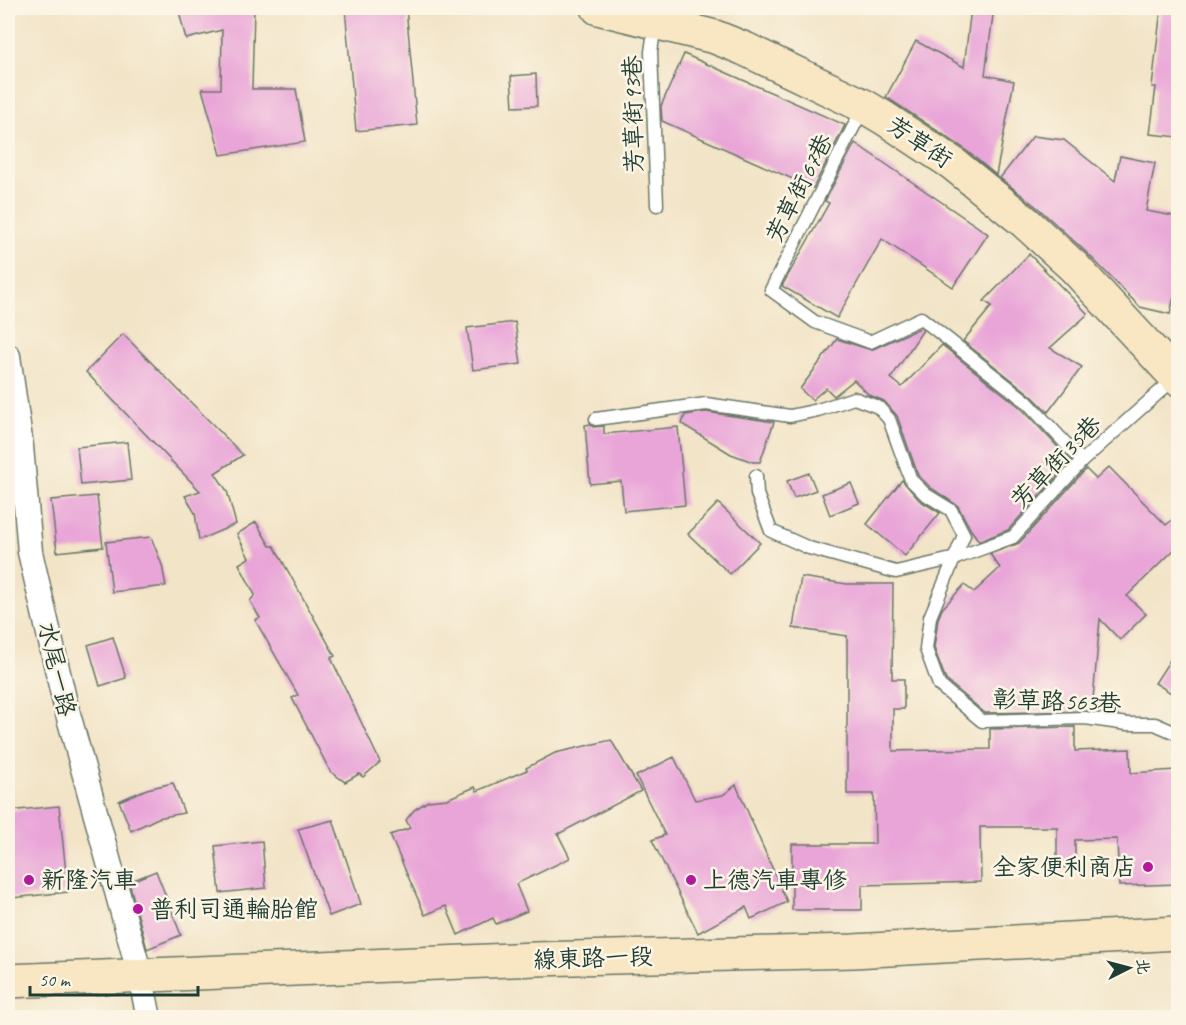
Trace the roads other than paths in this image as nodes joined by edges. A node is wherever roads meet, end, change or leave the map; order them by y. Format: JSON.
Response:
{"nodes":[{"id":1,"x":598,"y":8,"type":"edge"},
{"id":2,"x":655,"y":22,"type":"junction"},
{"id":3,"x":864,"y":106,"type":"junction"},
{"id":4,"x":657,"y":205,"type":"dead end"},
{"id":5,"x":8,"y":356,"type":"edge"},
{"id":6,"x":1177,"y":378,"type":"edge"},
{"id":7,"x":596,"y":419,"type":"dead end"},
{"id":8,"x":1082,"y":461,"type":"junction"},
{"id":9,"x":756,"y":476,"type":"dead end"},
{"id":10,"x":956,"y":558,"type":"junction"},
{"id":11,"x":1179,"y":734,"type":"edge"},
{"id":12,"x":1179,"y":933,"type":"edge"},
{"id":13,"x":140,"y":975,"type":"junction"},
{"id":14,"x":8,"y":981,"type":"edge"},
{"id":15,"x":148,"y":1017,"type":"edge"}],
"edges":[{"from":1,"to":2,"type":"main road","name":"芳草街"},
{"from":2,"to":3,"type":"main road","name":"芳草街"},
{"from":2,"to":4,"type":"lane","name":"芳草街93巷"},
{"from":3,"to":6,"type":"main road","name":"芳草街"},
{"from":3,"to":8,"type":"lane","name":"芳草街67巷"},
{"from":5,"to":13,"type":"street","name":"水尾一路"},
{"from":6,"to":8,"type":"lane","name":"芳草街35巷"},
{"from":7,"to":10,"type":"lane","name":"彰草路563巷"},
{"from":8,"to":10,"type":"lane","name":"芳草街35巷"},
{"from":9,"to":10,"type":"lane","name":"芳草街35巷"},
{"from":10,"to":11,"type":"lane","name":"彰草路563巷"},
{"from":12,"to":13,"type":"main road","name":"線東路一段"},
{"from":13,"to":14,"type":"main road","name":"線東路一段"},
{"from":13,"to":15,"type":"street","name":"水尾一路"}]}
